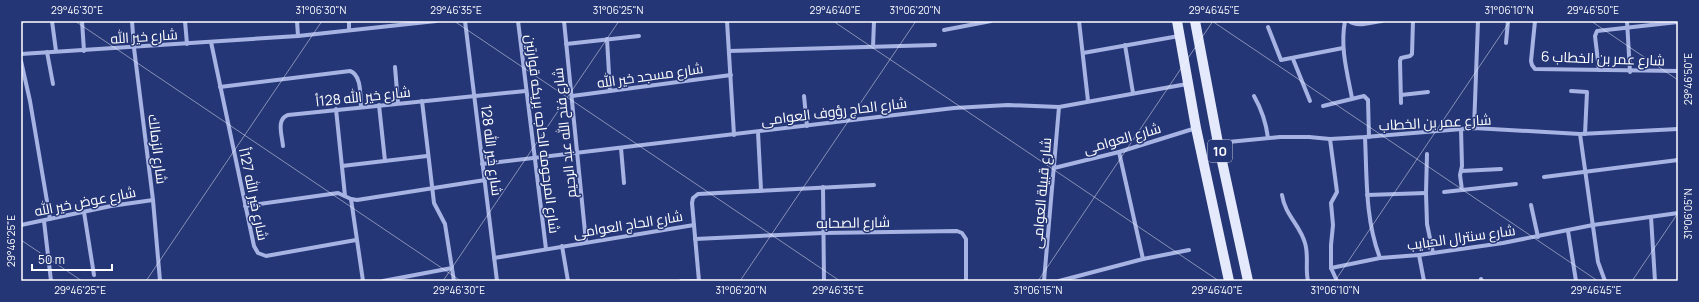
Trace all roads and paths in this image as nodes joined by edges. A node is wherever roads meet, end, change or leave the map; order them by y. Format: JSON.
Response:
{"nodes":[{"id":1,"x":52,"y":21,"type":"edge"},
{"id":2,"x":82,"y":21,"type":"edge"},
{"id":3,"x":132,"y":21,"type":"edge"},
{"id":4,"x":185,"y":21,"type":"edge"},
{"id":5,"x":297,"y":21,"type":"edge"},
{"id":6,"x":349,"y":21,"type":"edge"},
{"id":7,"x":436,"y":21,"type":"edge"},
{"id":8,"x":465,"y":21,"type":"edge"},
{"id":9,"x":518,"y":21,"type":"edge"},
{"id":10,"x":564,"y":21,"type":"edge"},
{"id":11,"x":727,"y":21,"type":"edge"},
{"id":12,"x":874,"y":21,"type":"edge"},
{"id":13,"x":991,"y":21,"type":"edge"},
{"id":14,"x":1079,"y":21,"type":"edge"},
{"id":15,"x":1177,"y":21,"type":"edge"},
{"id":16,"x":1195,"y":21,"type":"edge"},
{"id":17,"x":1345,"y":21,"type":"edge"},
{"id":18,"x":1349,"y":21,"type":"edge"},
{"id":19,"x":1382,"y":21,"type":"edge"},
{"id":20,"x":1413,"y":21,"type":"edge"},
{"id":21,"x":1478,"y":21,"type":"edge"},
{"id":22,"x":1508,"y":21,"type":"edge"},
{"id":23,"x":1535,"y":21,"type":"edge"},
{"id":24,"x":1627,"y":21,"type":"edge"},
{"id":25,"x":422,"y":22,"type":"edge"},
{"id":26,"x":1678,"y":22,"type":"edge"},
{"id":27,"x":1268,"y":27,"type":"dead end"},
{"id":28,"x":1627,"y":27,"type":"junction"},
{"id":29,"x":349,"y":30,"type":"junction"},
{"id":30,"x":944,"y":30,"type":"dead end"},
{"id":31,"x":298,"y":36,"type":"junction"},
{"id":32,"x":639,"y":36,"type":"dead end"},
{"id":33,"x":1179,"y":36,"type":"junction"},
{"id":34,"x":607,"y":39,"type":"junction"},
{"id":35,"x":211,"y":42,"type":"junction"},
{"id":36,"x":187,"y":44,"type":"junction"},
{"id":37,"x":566,"y":44,"type":"junction"},
{"id":38,"x":1506,"y":44,"type":"dead end"},
{"id":39,"x":935,"y":45,"type":"dead end"},
{"id":40,"x":1125,"y":45,"type":"junction"},
{"id":41,"x":873,"y":46,"type":"junction"},
{"id":42,"x":134,"y":48,"type":"junction"},
{"id":43,"x":1343,"y":48,"type":"junction"},
{"id":44,"x":84,"y":50,"type":"junction"},
{"id":45,"x":56,"y":51,"type":"junction"},
{"id":46,"x":729,"y":51,"type":"junction"},
{"id":47,"x":47,"y":52,"type":"junction"},
{"id":48,"x":1083,"y":53,"type":"junction"},
{"id":49,"x":21,"y":54,"type":"edge"},
{"id":50,"x":1293,"y":58,"type":"junction"},
{"id":51,"x":21,"y":61,"type":"edge"},
{"id":52,"x":395,"y":67,"type":"dead end"},
{"id":53,"x":1599,"y":70,"type":"junction"},
{"id":54,"x":1678,"y":71,"type":"edge"},
{"id":55,"x":1630,"y":72,"type":"junction"},
{"id":56,"x":731,"y":75,"type":"junction"},
{"id":57,"x":53,"y":84,"type":"dead end"},
{"id":58,"x":1187,"y":84,"type":"junction"},
{"id":59,"x":220,"y":87,"type":"junction"},
{"id":60,"x":526,"y":91,"type":"junction"},
{"id":61,"x":610,"y":91,"type":"junction"},
{"id":62,"x":1571,"y":91,"type":"dead end"},
{"id":63,"x":1428,"y":92,"type":"dead end"},
{"id":64,"x":1133,"y":93,"type":"junction"},
{"id":65,"x":1400,"y":95,"type":"junction"},
{"id":66,"x":572,"y":96,"type":"junction"},
{"id":67,"x":804,"y":96,"type":"dead end"},
{"id":68,"x":1254,"y":96,"type":"dead end"},
{"id":69,"x":474,"y":98,"type":"junction"},
{"id":70,"x":1352,"y":98,"type":"junction"},
{"id":71,"x":422,"y":101,"type":"junction"},
{"id":72,"x":1310,"y":101,"type":"dead end"},
{"id":73,"x":1088,"y":102,"type":"junction"},
{"id":74,"x":1401,"y":103,"type":"dead end"},
{"id":75,"x":398,"y":104,"type":"junction"},
{"id":76,"x":379,"y":105,"type":"junction"},
{"id":77,"x":1323,"y":106,"type":"dead end"},
{"id":78,"x":361,"y":107,"type":"junction"},
{"id":79,"x":1060,"y":107,"type":"junction"},
{"id":80,"x":336,"y":109,"type":"junction"},
{"id":81,"x":808,"y":126,"type":"junction"},
{"id":82,"x":1196,"y":128,"type":"junction"},
{"id":83,"x":1474,"y":128,"type":"junction"},
{"id":84,"x":1461,"y":129,"type":"junction"},
{"id":85,"x":1678,"y":129,"type":"edge"},
{"id":86,"x":758,"y":132,"type":"junction"},
{"id":87,"x":734,"y":134,"type":"junction"},
{"id":88,"x":1580,"y":134,"type":"junction"},
{"id":89,"x":1585,"y":134,"type":"junction"},
{"id":90,"x":1367,"y":137,"type":"junction"},
{"id":91,"x":1268,"y":138,"type":"junction"},
{"id":92,"x":1330,"y":139,"type":"junction"},
{"id":93,"x":1218,"y":143,"type":"junction"},
{"id":94,"x":283,"y":146,"type":"dead end"},
{"id":95,"x":621,"y":148,"type":"junction"},
{"id":96,"x":1118,"y":152,"type":"junction"},
{"id":97,"x":577,"y":153,"type":"junction"},
{"id":98,"x":1427,"y":154,"type":"dead end"},
{"id":99,"x":428,"y":156,"type":"junction"},
{"id":100,"x":534,"y":158,"type":"junction"},
{"id":101,"x":1678,"y":160,"type":"edge"},
{"id":102,"x":385,"y":161,"type":"junction"},
{"id":103,"x":482,"y":164,"type":"junction"},
{"id":104,"x":342,"y":166,"type":"junction"},
{"id":105,"x":1054,"y":168,"type":"junction"},
{"id":106,"x":1500,"y":169,"type":"dead end"},
{"id":107,"x":1461,"y":171,"type":"junction"},
{"id":108,"x":1584,"y":172,"type":"junction"},
{"id":109,"x":1544,"y":176,"type":"dead end"},
{"id":110,"x":484,"y":180,"type":"junction"},
{"id":111,"x":624,"y":183,"type":"dead end"},
{"id":112,"x":1516,"y":184,"type":"dead end"},
{"id":113,"x":874,"y":185,"type":"dead end"},
{"id":114,"x":431,"y":188,"type":"junction"},
{"id":115,"x":823,"y":188,"type":"junction"},
{"id":116,"x":760,"y":190,"type":"junction"},
{"id":117,"x":1462,"y":190,"type":"junction"},
{"id":118,"x":1444,"y":192,"type":"dead end"},
{"id":119,"x":1426,"y":193,"type":"junction"},
{"id":120,"x":1282,"y":195,"type":"dead end"},
{"id":121,"x":1367,"y":195,"type":"junction"},
{"id":122,"x":346,"y":196,"type":"junction"},
{"id":123,"x":351,"y":199,"type":"junction"},
{"id":124,"x":153,"y":200,"type":"junction"},
{"id":125,"x":1531,"y":205,"type":"dead end"},
{"id":126,"x":245,"y":206,"type":"junction"},
{"id":127,"x":84,"y":212,"type":"junction"},
{"id":128,"x":1678,"y":214,"type":"edge"},
{"id":129,"x":1651,"y":217,"type":"junction"},
{"id":130,"x":50,"y":219,"type":"junction"},
{"id":131,"x":44,"y":221,"type":"junction"},
{"id":132,"x":21,"y":225,"type":"edge"},
{"id":133,"x":694,"y":225,"type":"junction"},
{"id":134,"x":1594,"y":225,"type":"junction"},
{"id":135,"x":1568,"y":231,"type":"junction"},
{"id":136,"x":823,"y":233,"type":"junction"},
{"id":137,"x":1538,"y":237,"type":"junction"},
{"id":138,"x":695,"y":239,"type":"junction"},
{"id":139,"x":356,"y":240,"type":"junction"},
{"id":140,"x":586,"y":242,"type":"junction"},
{"id":141,"x":562,"y":246,"type":"junction"},
{"id":142,"x":546,"y":249,"type":"junction"},
{"id":143,"x":1189,"y":250,"type":"dead end"},
{"id":144,"x":1433,"y":253,"type":"junction"},
{"id":145,"x":1419,"y":255,"type":"junction"},
{"id":146,"x":494,"y":258,"type":"junction"},
{"id":147,"x":1380,"y":258,"type":"junction"},
{"id":148,"x":1143,"y":259,"type":"junction"},
{"id":149,"x":452,"y":268,"type":"junction"},
{"id":150,"x":1331,"y":268,"type":"junction"},
{"id":151,"x":94,"y":275,"type":"dead end"},
{"id":152,"x":51,"y":281,"type":"edge"},
{"id":153,"x":160,"y":281,"type":"edge"},
{"id":154,"x":363,"y":281,"type":"edge"},
{"id":155,"x":383,"y":281,"type":"edge"},
{"id":156,"x":454,"y":281,"type":"edge"},
{"id":157,"x":497,"y":281,"type":"edge"},
{"id":158,"x":568,"y":281,"type":"edge"},
{"id":159,"x":681,"y":281,"type":"edge"},
{"id":160,"x":699,"y":281,"type":"edge"},
{"id":161,"x":824,"y":281,"type":"edge"},
{"id":162,"x":966,"y":281,"type":"edge"},
{"id":163,"x":1044,"y":281,"type":"edge"},
{"id":164,"x":1059,"y":281,"type":"edge"},
{"id":165,"x":1229,"y":281,"type":"edge"},
{"id":166,"x":1248,"y":281,"type":"edge"},
{"id":167,"x":1308,"y":281,"type":"edge"},
{"id":168,"x":1337,"y":281,"type":"edge"},
{"id":169,"x":1424,"y":281,"type":"edge"},
{"id":170,"x":1574,"y":281,"type":"edge"},
{"id":171,"x":1579,"y":281,"type":"edge"},
{"id":172,"x":1605,"y":281,"type":"edge"},
{"id":173,"x":1655,"y":281,"type":"edge"}],
"edges":[{"from":1,"to":45,"type":"street"},
{"from":2,"to":44,"type":"street"},
{"from":3,"to":42,"type":"street","name":"شارع الزمالك"},
{"from":4,"to":36,"type":"street"},
{"from":5,"to":31,"type":"street"},
{"from":6,"to":29,"type":"street"},
{"from":7,"to":25,"type":"street","name":"شارع خير الله"},
{"from":8,"to":69,"type":"street","name":"شارع خير الله 128"},
{"from":9,"to":60,"type":"street","name":"شارع المرحومه الحاجه بريكه قوارتين"},
{"from":10,"to":37,"type":"street","name":"شارع فتح الله عبد الرحيم"},
{"from":11,"to":46,"type":"street"},
{"from":12,"to":41,"type":"street"},
{"from":13,"to":30,"type":"street"},
{"from":14,"to":48,"type":"street"},
{"from":15,"to":33,"type":"main road","number":"10"},
{"from":16,"to":93,"type":"main road","number":"10"},
{"from":17,"to":43,"type":"street"},
{"from":18,"to":19,"type":"street"},
{"from":20,"to":65,"type":"street"},
{"from":21,"to":83,"type":"street"},
{"from":22,"to":38,"type":"street"},
{"from":23,"to":53,"type":"street","name":"شارع عمر بن الخطاب 6"},
{"from":24,"to":28,"type":"street"},
{"from":25,"to":29,"type":"street","name":"شارع خير الله"},
{"from":26,"to":28,"type":"street"},
{"from":27,"to":50,"type":"street"},
{"from":28,"to":53,"type":"street"},
{"from":28,"to":55,"type":"street"},
{"from":29,"to":31,"type":"street","name":"شارع خير الله"},
{"from":31,"to":35,"type":"street","name":"شارع خير الله"},
{"from":32,"to":34,"type":"street"},
{"from":33,"to":40,"type":"street"},
{"from":33,"to":58,"type":"main road","number":"10"},
{"from":34,"to":37,"type":"street"},
{"from":34,"to":61,"type":"street"},
{"from":35,"to":36,"type":"street","name":"شارع خير الله"},
{"from":35,"to":59,"type":"street","name":"شارع خير الله 127أ"},
{"from":36,"to":42,"type":"street","name":"شارع خير الله"},
{"from":37,"to":66,"type":"street","name":"شارع فتح الله عبد الرحيم"},
{"from":39,"to":41,"type":"street"},
{"from":40,"to":48,"type":"street"},
{"from":40,"to":64,"type":"street"},
{"from":41,"to":46,"type":"street"},
{"from":42,"to":44,"type":"street","name":"شارع خير الله"},
{"from":42,"to":124,"type":"street","name":"شارع الزمالك"},
{"from":43,"to":50,"type":"street"},
{"from":43,"to":70,"type":"street"},
{"from":44,"to":45,"type":"street","name":"شارع خير الله"},
{"from":45,"to":47,"type":"street","name":"شارع خير الله"},
{"from":46,"to":56,"type":"street"},
{"from":47,"to":49,"type":"street","name":"شارع خير الله"},
{"from":47,"to":57,"type":"street"},
{"from":48,"to":73,"type":"street"},
{"from":50,"to":72,"type":"street"},
{"from":51,"to":130,"type":"street"},
{"from":52,"to":75,"type":"street"},
{"from":53,"to":55,"type":"street","name":"شارع عمر بن الخطاب 6"},
{"from":54,"to":55,"type":"street","name":"شارع عمر بن الخطاب 6"},
{"from":56,"to":61,"type":"street","name":"شارع مسجد خير الله"},
{"from":56,"to":87,"type":"street"},
{"from":58,"to":64,"type":"street","name":"شارع الحاج رؤوف العوامى"},
{"from":58,"to":82,"type":"main road","number":"10"},
{"from":59,"to":78,"type":"street"},
{"from":59,"to":126,"type":"street","name":"شارع خير الله 127أ"},
{"from":60,"to":69,"type":"street","name":"شارع خير الله 128أ"},
{"from":60,"to":100,"type":"street","name":"شارع المرحومه الحاجه بريكه قوارتين"},
{"from":61,"to":66,"type":"street","name":"شارع مسجد خير الله"},
{"from":62,"to":89,"type":"street"},
{"from":63,"to":65,"type":"street"},
{"from":64,"to":73,"type":"street","name":"شارع الحاج رؤوف العوامى"},
{"from":65,"to":74,"type":"street"},
{"from":66,"to":97,"type":"street","name":"شارع فتح الله عبد الرحيم"},
{"from":67,"to":81,"type":"street"},
{"from":68,"to":91,"type":"street"},
{"from":69,"to":71,"type":"street","name":"شارع خير الله 128أ"},
{"from":69,"to":103,"type":"street","name":"شارع خير الله 128"},
{"from":70,"to":77,"type":"street"},
{"from":70,"to":90,"type":"street"},
{"from":71,"to":75,"type":"street","name":"شارع خير الله 128أ"},
{"from":71,"to":99,"type":"street"},
{"from":73,"to":79,"type":"street","name":"شارع الحاج رؤوف العوامى"},
{"from":75,"to":76,"type":"street","name":"شارع خير الله 128أ"},
{"from":76,"to":78,"type":"street","name":"شارع خير الله 128أ"},
{"from":76,"to":102,"type":"street"},
{"from":78,"to":80,"type":"street","name":"شارع خير الله 128أ"},
{"from":79,"to":81,"type":"street","name":"شارع الحاج رؤوف العوامى"},
{"from":79,"to":105,"type":"street","name":"شارع قبيلة العوامى"},
{"from":80,"to":94,"type":"street","name":"شارع خير الله 128أ"},
{"from":80,"to":104,"type":"street"},
{"from":81,"to":86,"type":"street","name":"شارع الحاج رؤوف العوامى"},
{"from":82,"to":96,"type":"street","name":"شارع العوامى"},
{"from":82,"to":165,"type":"main road","number":"10"},
{"from":83,"to":84,"type":"street","name":"شارع عمر بن الخطاب"},
{"from":83,"to":88,"type":"street","name":"شارع عمر بن الخطاب"},
{"from":84,"to":90,"type":"street","name":"شارع عمر بن الخطاب"},
{"from":84,"to":107,"type":"street"},
{"from":85,"to":89,"type":"street","name":"شارع عمر بن الخطاب"},
{"from":86,"to":87,"type":"street","name":"شارع الحاج رؤوف العوامى"},
{"from":86,"to":116,"type":"street"},
{"from":87,"to":95,"type":"street","name":"شارع الحاج رؤوف العوامى"},
{"from":88,"to":89,"type":"street","name":"شارع عمر بن الخطاب"},
{"from":88,"to":108,"type":"street"},
{"from":90,"to":92,"type":"street","name":"شارع عمر بن الخطاب"},
{"from":90,"to":121,"type":"street"},
{"from":91,"to":92,"type":"street","name":"شارع عمر بن الخطاب"},
{"from":91,"to":93,"type":"street","name":"شارع عمر بن الخطاب"},
{"from":92,"to":150,"type":"street"},
{"from":93,"to":166,"type":"main road","number":"10"},
{"from":95,"to":97,"type":"street","name":"شارع الحاج رؤوف العوامى"},
{"from":95,"to":111,"type":"street"},
{"from":96,"to":105,"type":"street","name":"شارع العوامى"},
{"from":96,"to":148,"type":"street"},
{"from":97,"to":100,"type":"street","name":"شارع الحاج رؤوف العوامى"},
{"from":97,"to":140,"type":"street","name":"شارع فتح الله عبد الرحيم"},
{"from":98,"to":119,"type":"street"},
{"from":99,"to":102,"type":"street"},
{"from":99,"to":114,"type":"street"},
{"from":100,"to":103,"type":"street","name":"شارع الحاج رؤوف العوامى"},
{"from":100,"to":142,"type":"street","name":"شارع المرحومه الحاجه بريكه قوارتين"},
{"from":101,"to":108,"type":"street"},
{"from":102,"to":104,"type":"street"},
{"from":103,"to":110,"type":"street","name":"شارع خير الله 128"},
{"from":104,"to":122,"type":"street"},
{"from":105,"to":163,"type":"street","name":"شارع قبيلة العوامى"},
{"from":106,"to":107,"type":"street"},
{"from":107,"to":117,"type":"street"},
{"from":108,"to":109,"type":"street"},
{"from":108,"to":134,"type":"street"},
{"from":110,"to":114,"type":"street"},
{"from":110,"to":146,"type":"street","name":"شارع خير الله 128"},
{"from":112,"to":117,"type":"street"},
{"from":113,"to":115,"type":"street"},
{"from":114,"to":123,"type":"street"},
{"from":114,"to":149,"type":"street"},
{"from":115,"to":116,"type":"street"},
{"from":115,"to":136,"type":"street"},
{"from":116,"to":133,"type":"street"},
{"from":117,"to":118,"type":"street"},
{"from":119,"to":121,"type":"street"},
{"from":119,"to":144,"type":"street"},
{"from":120,"to":167,"type":"street"},
{"from":121,"to":147,"type":"street"},
{"from":122,"to":123,"type":"street"},
{"from":122,"to":126,"type":"street"},
{"from":123,"to":139,"type":"street"},
{"from":124,"to":127,"type":"street","name":"شارع عوض خير الله"},
{"from":124,"to":153,"type":"street","name":"شارع الزمالك"},
{"from":125,"to":137,"type":"street"},
{"from":126,"to":139,"type":"street","name":"شارع خير الله 127أ"},
{"from":127,"to":130,"type":"street","name":"شارع عوض خير الله"},
{"from":127,"to":151,"type":"street"},
{"from":128,"to":129,"type":"street","name":"شارع سنترال الحبايب"},
{"from":129,"to":134,"type":"street","name":"شارع سنترال الحبايب"},
{"from":129,"to":173,"type":"street"},
{"from":130,"to":131,"type":"street","name":"شارع عوض خير الله"},
{"from":131,"to":132,"type":"street","name":"شارع عوض خير الله"},
{"from":131,"to":152,"type":"street"},
{"from":133,"to":138,"type":"street"},
{"from":133,"to":140,"type":"street","name":"شارع الحاج العوامى"},
{"from":134,"to":135,"type":"street","name":"شارع سنترال الحبايب"},
{"from":134,"to":172,"type":"street"},
{"from":135,"to":137,"type":"street","name":"شارع سنترال الحبايب"},
{"from":135,"to":170,"type":"street"},
{"from":136,"to":138,"type":"street","name":"شارع الصحابه"},
{"from":136,"to":161,"type":"street"},
{"from":136,"to":162,"type":"street","name":"شارع الصحابه"},
{"from":137,"to":144,"type":"street","name":"شارع سنترال الحبايب"},
{"from":138,"to":160,"type":"street"},
{"from":139,"to":154,"type":"street"},
{"from":140,"to":141,"type":"street","name":"شارع الحاج العوامى"},
{"from":141,"to":142,"type":"street","name":"شارع الحاج العوامى"},
{"from":141,"to":158,"type":"street"},
{"from":142,"to":146,"type":"street","name":"شارع الحاج العوامى"},
{"from":143,"to":148,"type":"street"},
{"from":144,"to":145,"type":"street","name":"شارع سنترال الحبايب"},
{"from":145,"to":147,"type":"street","name":"شارع سنترال الحبايب"},
{"from":145,"to":169,"type":"street"},
{"from":146,"to":157,"type":"street","name":"شارع خير الله 128"},
{"from":147,"to":150,"type":"street","name":"شارع سنترال الحبايب"},
{"from":148,"to":164,"type":"street"},
{"from":149,"to":155,"type":"street"},
{"from":149,"to":156,"type":"street"},
{"from":150,"to":168,"type":"street"},
{"from":159,"to":160,"type":"street"},
{"from":170,"to":171,"type":"street"}]}
